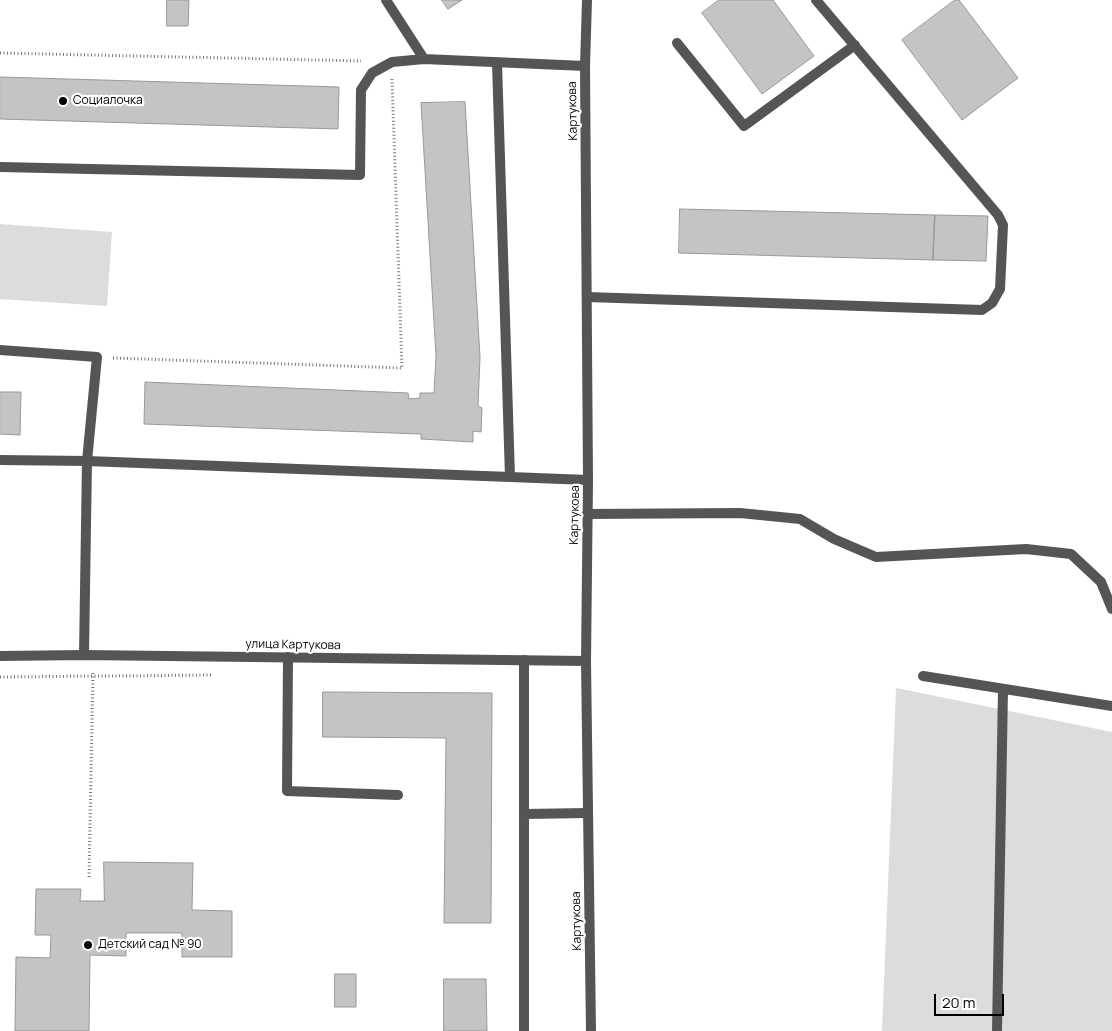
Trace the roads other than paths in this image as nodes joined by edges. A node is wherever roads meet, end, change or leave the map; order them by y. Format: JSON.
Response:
{"nodes":[{"id":1,"x":386,"y":0,"type":"edge"},
{"id":2,"x":587,"y":0,"type":"edge"},
{"id":3,"x":816,"y":0,"type":"edge"},
{"id":4,"x":677,"y":43,"type":"dead end"},
{"id":5,"x":855,"y":45,"type":"junction"},
{"id":6,"x":424,"y":59,"type":"junction"},
{"id":7,"x":497,"y":63,"type":"junction"},
{"id":8,"x":585,"y":66,"type":"junction"},
{"id":9,"x":0,"y":167,"type":"edge"},
{"id":10,"x":587,"y":297,"type":"junction"},
{"id":11,"x":0,"y":350,"type":"edge"},
{"id":12,"x":0,"y":460,"type":"edge"},
{"id":13,"x":88,"y":461,"type":"junction"},
{"id":14,"x":510,"y":477,"type":"junction"},
{"id":15,"x":588,"y":480,"type":"junction"},
{"id":16,"x":588,"y":514,"type":"junction"},
{"id":17,"x":1112,"y":609,"type":"edge"},
{"id":18,"x":89,"y":655,"type":"junction"},
{"id":19,"x":0,"y":656,"type":"edge"},
{"id":20,"x":288,"y":657,"type":"junction"},
{"id":21,"x":524,"y":660,"type":"junction"},
{"id":22,"x":586,"y":661,"type":"junction"},
{"id":23,"x":923,"y":676,"type":"dead end"},
{"id":24,"x":1003,"y":689,"type":"junction"},
{"id":25,"x":1112,"y":706,"type":"edge"},
{"id":26,"x":398,"y":795,"type":"dead end"},
{"id":27,"x":588,"y":813,"type":"junction"},
{"id":28,"x":524,"y":814,"type":"junction"},
{"id":29,"x":524,"y":1031,"type":"edge"},
{"id":30,"x":591,"y":1031,"type":"edge"},
{"id":31,"x":998,"y":1031,"type":"edge"}],
"edges":[{"from":1,"to":6,"type":"street"},
{"from":2,"to":8,"type":"street","name":"Картукова"},
{"from":3,"to":5,"type":"street"},
{"from":4,"to":5,"type":"street"},
{"from":5,"to":10,"type":"street"},
{"from":6,"to":7,"type":"street"},
{"from":6,"to":9,"type":"street"},
{"from":7,"to":8,"type":"street"},
{"from":7,"to":14,"type":"street"},
{"from":8,"to":10,"type":"street","name":"Картукова"},
{"from":10,"to":15,"type":"street","name":"Картукова"},
{"from":11,"to":13,"type":"street"},
{"from":12,"to":13,"type":"street"},
{"from":13,"to":14,"type":"street"},
{"from":13,"to":18,"type":"street"},
{"from":14,"to":15,"type":"street"},
{"from":15,"to":16,"type":"street","name":"Картукова"},
{"from":16,"to":17,"type":"street"},
{"from":16,"to":22,"type":"street","name":"Картукова"},
{"from":18,"to":19,"type":"street","name":"улица Картукова"},
{"from":18,"to":20,"type":"street","name":"улица Картукова"},
{"from":20,"to":21,"type":"street","name":"улица Картукова"},
{"from":20,"to":26,"type":"street"},
{"from":21,"to":22,"type":"street","name":"улица Картукова"},
{"from":21,"to":28,"type":"street"},
{"from":22,"to":27,"type":"street","name":"Картукова"},
{"from":23,"to":24,"type":"street"},
{"from":24,"to":25,"type":"street"},
{"from":24,"to":31,"type":"street"},
{"from":27,"to":28,"type":"street"},
{"from":27,"to":30,"type":"street","name":"Картукова"},
{"from":28,"to":29,"type":"street"}]}
